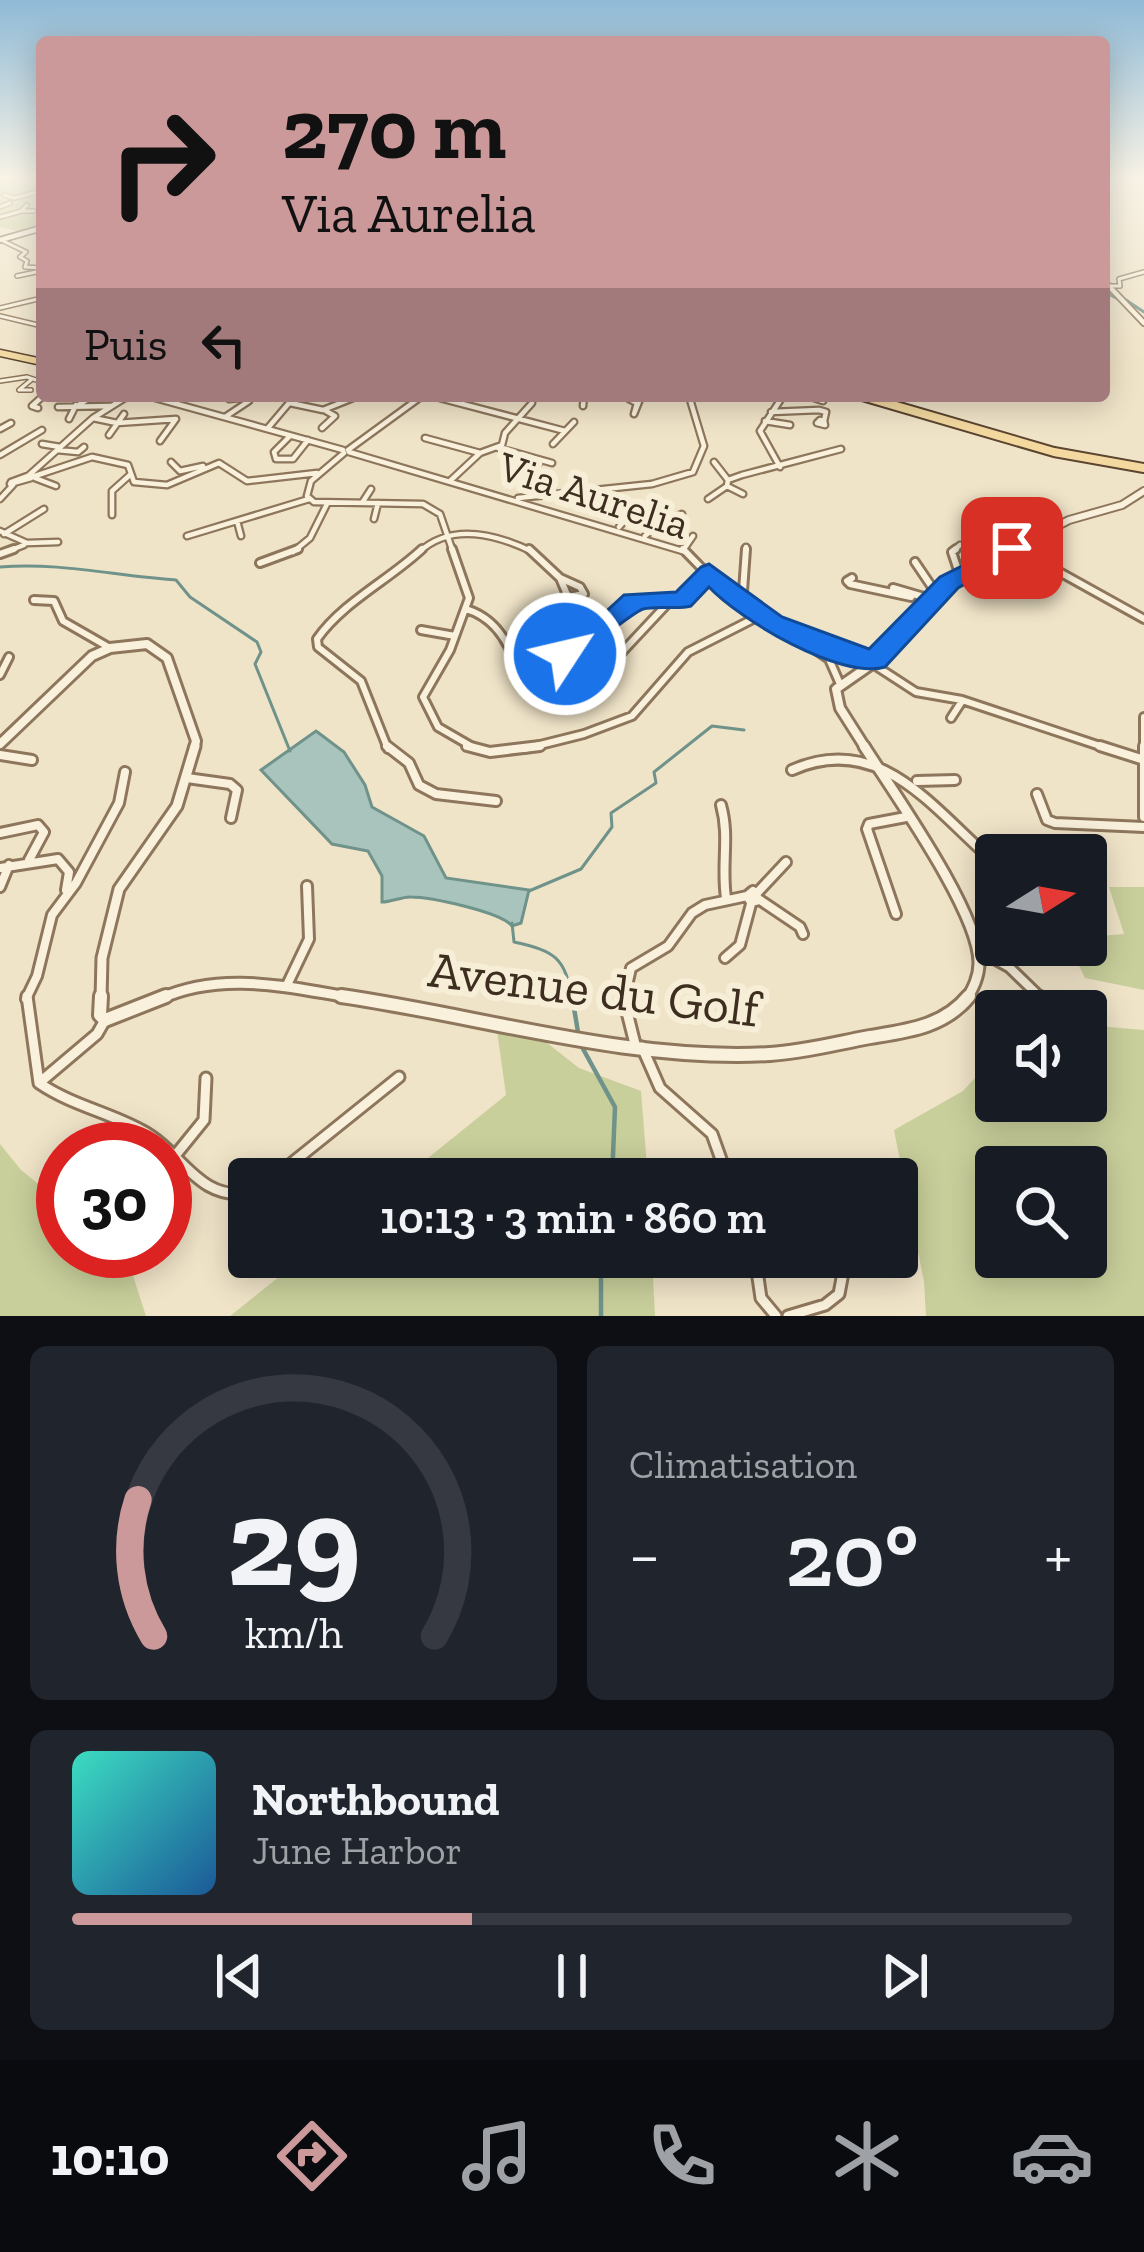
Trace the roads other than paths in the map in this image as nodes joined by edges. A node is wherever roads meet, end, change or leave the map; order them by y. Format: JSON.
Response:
{"nodes":[{"id":1,"x":5,"y":239,"type":"edge"},
{"id":2,"x":36,"y":267,"type":"edge"},
{"id":3,"x":36,"y":269,"type":"edge"},
{"id":4,"x":1144,"y":272,"type":"edge"},
{"id":5,"x":17,"y":277,"type":"dead end"},
{"id":6,"x":1110,"y":285,"type":"edge"},
{"id":7,"x":1110,"y":287,"type":"edge"},
{"id":8,"x":36,"y":299,"type":"edge"},
{"id":9,"x":0,"y":300,"type":"edge"},
{"id":10,"x":8,"y":306,"type":"junction"},
{"id":11,"x":0,"y":308,"type":"edge"},
{"id":12,"x":0,"y":316,"type":"edge"},
{"id":13,"x":1144,"y":323,"type":"edge"},
{"id":14,"x":36,"y":325,"type":"edge"},
{"id":15,"x":0,"y":353,"type":"edge"},
{"id":16,"x":36,"y":361,"type":"edge"},
{"id":17,"x":34,"y":379,"type":"joint"},
{"id":18,"x":0,"y":381,"type":"edge"},
{"id":19,"x":31,"y":390,"type":"dead end"},
{"id":20,"x":36,"y":402,"type":"edge"},
{"id":21,"x":83,"y":402,"type":"edge"},
{"id":22,"x":117,"y":402,"type":"edge"},
{"id":23,"x":170,"y":402,"type":"edge"},
{"id":24,"x":241,"y":402,"type":"edge"},
{"id":25,"x":343,"y":402,"type":"edge"},
{"id":26,"x":414,"y":402,"type":"edge"},
{"id":27,"x":458,"y":402,"type":"edge"},
{"id":28,"x":468,"y":402,"type":"edge"},
{"id":29,"x":532,"y":402,"type":"edge"},
{"id":30,"x":583,"y":402,"type":"edge"},
{"id":31,"x":690,"y":402,"type":"edge"},
{"id":32,"x":778,"y":402,"type":"edge"},
{"id":33,"x":883,"y":402,"type":"edge"},
{"id":34,"x":290,"y":403,"type":"joint"},
{"id":35,"x":466,"y":404,"type":"junction"},
{"id":36,"x":78,"y":405,"type":"junction"},
{"id":37,"x":58,"y":406,"type":"dead end"},
{"id":38,"x":110,"y":406,"type":"junction"},
{"id":39,"x":583,"y":406,"type":"dead end"},
{"id":40,"x":38,"y":408,"type":"dead end"},
{"id":41,"x":773,"y":409,"type":"junction"},
{"id":42,"x":323,"y":410,"type":"junction"},
{"id":43,"x":124,"y":414,"type":"dead end"},
{"id":44,"x":225,"y":417,"type":"junction"},
{"id":45,"x":520,"y":417,"type":"junction"},
{"id":46,"x":69,"y":418,"type":"dead end"},
{"id":47,"x":93,"y":418,"type":"junction"},
{"id":48,"x":765,"y":421,"type":"junction"},
{"id":49,"x":824,"y":421,"type":"dead end"},
{"id":50,"x":574,"y":422,"type":"dead end"},
{"id":51,"x":11,"y":423,"type":"dead end"},
{"id":52,"x":117,"y":423,"type":"junction"},
{"id":53,"x":790,"y":425,"type":"dead end"},
{"id":54,"x":322,"y":428,"type":"dead end"},
{"id":55,"x":0,"y":429,"type":"edge"},
{"id":56,"x":267,"y":429,"type":"junction"},
{"id":57,"x":42,"y":430,"type":"dead end"},
{"id":58,"x":449,"y":431,"type":"dead end"},
{"id":59,"x":565,"y":431,"type":"junction"},
{"id":60,"x":109,"y":435,"type":"dead end"},
{"id":61,"x":291,"y":436,"type":"junction"},
{"id":62,"x":425,"y":438,"type":"dead end"},
{"id":63,"x":308,"y":440,"type":"junction"},
{"id":64,"x":160,"y":441,"type":"dead end"},
{"id":65,"x":438,"y":441,"type":"junction"},
{"id":66,"x":42,"y":444,"type":"dead end"},
{"id":67,"x":553,"y":444,"type":"dead end"},
{"id":68,"x":84,"y":447,"type":"dead end"},
{"id":69,"x":58,"y":448,"type":"junction"},
{"id":70,"x":498,"y":448,"type":"junction"},
{"id":71,"x":842,"y":449,"type":"dead end"},
{"id":72,"x":346,"y":451,"type":"junction"},
{"id":73,"x":480,"y":453,"type":"junction"},
{"id":74,"x":0,"y":454,"type":"edge"},
{"id":75,"x":541,"y":460,"type":"junction"},
{"id":76,"x":171,"y":462,"type":"dead end"},
{"id":77,"x":713,"y":462,"type":"dead end"},
{"id":78,"x":552,"y":464,"type":"dead end"},
{"id":79,"x":207,"y":466,"type":"junction"},
{"id":80,"x":780,"y":466,"type":"junction"},
{"id":81,"x":1144,"y":467,"type":"edge"},
{"id":82,"x":321,"y":472,"type":"junction"},
{"id":83,"x":531,"y":473,"type":"dead end"},
{"id":84,"x":131,"y":474,"type":"junction"},
{"id":85,"x":31,"y":477,"type":"junction"},
{"id":86,"x":449,"y":481,"type":"junction"},
{"id":87,"x":0,"y":483,"type":"edge"},
{"id":88,"x":12,"y":483,"type":"junction"},
{"id":89,"x":728,"y":483,"type":"junction"},
{"id":90,"x":56,"y":486,"type":"dead end"},
{"id":91,"x":371,"y":489,"type":"dead end"},
{"id":92,"x":1144,"y":490,"type":"edge"},
{"id":93,"x":743,"y":494,"type":"dead end"},
{"id":94,"x":0,"y":499,"type":"edge"},
{"id":95,"x":310,"y":499,"type":"junction"},
{"id":96,"x":708,"y":499,"type":"dead end"},
{"id":97,"x":514,"y":500,"type":"junction"},
{"id":98,"x":362,"y":503,"type":"junction"},
{"id":99,"x":378,"y":503,"type":"junction"},
{"id":100,"x":327,"y":504,"type":"junction"},
{"id":101,"x":636,"y":508,"type":"dead end"},
{"id":102,"x":44,"y":509,"type":"dead end"},
{"id":103,"x":682,"y":514,"type":"dead end"},
{"id":104,"x":112,"y":515,"type":"dead end"},
{"id":105,"x":374,"y":519,"type":"dead end"},
{"id":106,"x":237,"y":521,"type":"junction"},
{"id":107,"x":618,"y":529,"type":"junction"},
{"id":108,"x":1051,"y":529,"type":"junction"},
{"id":109,"x":2,"y":533,"type":"edge"},
{"id":110,"x":444,"y":535,"type":"junction"},
{"id":111,"x":187,"y":536,"type":"dead end"},
{"id":112,"x":241,"y":536,"type":"dead end"},
{"id":113,"x":645,"y":536,"type":"junction"},
{"id":114,"x":693,"y":536,"type":"dead end"},
{"id":115,"x":58,"y":542,"type":"dead end"},
{"id":116,"x":27,"y":543,"type":"junction"},
{"id":117,"x":960,"y":545,"type":"dead end"},
{"id":118,"x":746,"y":547,"type":"dead end"},
{"id":119,"x":1013,"y":547,"type":"junction"},
{"id":120,"x":684,"y":549,"type":"junction"},
{"id":121,"x":0,"y":554,"type":"edge"},
{"id":122,"x":915,"y":562,"type":"dead end"},
{"id":123,"x":260,"y":563,"type":"dead end"},
{"id":124,"x":709,"y":572,"type":"junction"},
{"id":125,"x":960,"y":576,"type":"junction"},
{"id":126,"x":560,"y":578,"type":"dead end"},
{"id":127,"x":852,"y":578,"type":"dead end"},
{"id":128,"x":893,"y":588,"type":"dead end"},
{"id":129,"x":911,"y":598,"type":"junction"},
{"id":130,"x":936,"y":598,"type":"junction"},
{"id":131,"x":34,"y":600,"type":"dead end"},
{"id":132,"x":736,"y":600,"type":"junction"},
{"id":133,"x":668,"y":603,"type":"junction"},
{"id":134,"x":466,"y":609,"type":"junction"},
{"id":135,"x":759,"y":616,"type":"junction"},
{"id":136,"x":1144,"y":619,"type":"edge"},
{"id":137,"x":422,"y":630,"type":"dead end"},
{"id":138,"x":455,"y":636,"type":"junction"},
{"id":139,"x":797,"y":638,"type":"dead end"},
{"id":140,"x":110,"y":648,"type":"junction"},
{"id":141,"x":8,"y":657,"type":"dead end"},
{"id":142,"x":872,"y":663,"type":"junction"},
{"id":143,"x":517,"y":671,"type":"dead end"},
{"id":144,"x":0,"y":675,"type":"edge"},
{"id":145,"x":840,"y":684,"type":"junction"},
{"id":146,"x":962,"y":700,"type":"junction"},
{"id":147,"x":1144,"y":717,"type":"edge"},
{"id":148,"x":951,"y":718,"type":"dead end"},
{"id":149,"x":0,"y":744,"type":"edge"},
{"id":150,"x":0,"y":755,"type":"edge"},
{"id":151,"x":1144,"y":759,"type":"edge"},
{"id":152,"x":32,"y":760,"type":"dead end"},
{"id":153,"x":874,"y":763,"type":"junction"},
{"id":154,"x":791,"y":770,"type":"dead end"},
{"id":155,"x":125,"y":772,"type":"dead end"},
{"id":156,"x":187,"y":778,"type":"junction"},
{"id":157,"x":955,"y":780,"type":"dead end"},
{"id":158,"x":915,"y":781,"type":"junction"},
{"id":159,"x":1037,"y":794,"type":"dead end"},
{"id":160,"x":496,"y":801,"type":"dead end"},
{"id":161,"x":721,"y":805,"type":"dead end"},
{"id":162,"x":231,"y":818,"type":"dead end"},
{"id":163,"x":906,"y":818,"type":"junction"},
{"id":164,"x":1143,"y":824,"type":"edge"},
{"id":165,"x":0,"y":832,"type":"edge"},
{"id":166,"x":975,"y":842,"type":"edge"},
{"id":167,"x":28,"y":861,"type":"junction"},
{"id":168,"x":786,"y":862,"type":"dead end"},
{"id":169,"x":5,"y":867,"type":"edge"},
{"id":170,"x":307,"y":886,"type":"dead end"},
{"id":171,"x":0,"y":887,"type":"edge"},
{"id":172,"x":65,"y":893,"type":"junction"},
{"id":173,"x":726,"y":898,"type":"junction"},
{"id":174,"x":753,"y":898,"type":"junction"},
{"id":175,"x":896,"y":914,"type":"dead end"},
{"id":176,"x":803,"y":934,"type":"dead end"},
{"id":177,"x":975,"y":942,"type":"edge"},
{"id":178,"x":725,"y":958,"type":"dead end"},
{"id":179,"x":976,"y":966,"type":"edge"},
{"id":180,"x":1004,"y":966,"type":"edge"},
{"id":181,"x":286,"y":988,"type":"junction"},
{"id":182,"x":1034,"y":990,"type":"edge"},
{"id":183,"x":105,"y":1021,"type":"junction"},
{"id":184,"x":639,"y":1044,"type":"junction"},
{"id":185,"x":399,"y":1077,"type":"dead end"},
{"id":186,"x":206,"y":1078,"type":"dead end"},
{"id":187,"x":39,"y":1083,"type":"junction"},
{"id":188,"x":120,"y":1122,"type":"edge"},
{"id":189,"x":192,"y":1134,"type":"edge"},
{"id":190,"x":298,"y":1158,"type":"edge"},
{"id":191,"x":720,"y":1158,"type":"edge"},
{"id":192,"x":192,"y":1174,"type":"edge"},
{"id":193,"x":228,"y":1197,"type":"edge"},
{"id":194,"x":758,"y":1278,"type":"edge"},
{"id":195,"x":847,"y":1278,"type":"edge"},
{"id":196,"x":776,"y":1316,"type":"edge"},
{"id":197,"x":788,"y":1316,"type":"edge"}],
"edges":[{"from":1,"to":2,"type":"street"},
{"from":3,"to":5,"type":"street"},
{"from":4,"to":6,"type":"street"},
{"from":7,"to":13,"type":"street"},
{"from":8,"to":10,"type":"street"},
{"from":9,"to":10,"type":"street"},
{"from":10,"to":11,"type":"street"},
{"from":12,"to":14,"type":"street"},
{"from":15,"to":16,"type":"main road"},
{"from":17,"to":18,"type":"street"},
{"from":17,"to":19,"type":"street"},
{"from":20,"to":40,"type":"street"},
{"from":21,"to":36,"type":"street"},
{"from":22,"to":38,"type":"street"},
{"from":23,"to":44,"type":"street","name":"Via Aurelia"},
{"from":24,"to":44,"type":"street"},
{"from":25,"to":42,"type":"street"},
{"from":26,"to":72,"type":"street"},
{"from":27,"to":35,"type":"street"},
{"from":28,"to":35,"type":"street"},
{"from":29,"to":45,"type":"street"},
{"from":30,"to":39,"type":"street"},
{"from":31,"to":97,"type":"street"},
{"from":32,"to":41,"type":"street"},
{"from":33,"to":81,"type":"main road"},
{"from":34,"to":42,"type":"street"},
{"from":34,"to":56,"type":"street"},
{"from":35,"to":45,"type":"street"},
{"from":36,"to":37,"type":"street"},
{"from":36,"to":38,"type":"street"},
{"from":36,"to":46,"type":"street"},
{"from":38,"to":47,"type":"street"},
{"from":41,"to":48,"type":"street"},
{"from":41,"to":49,"type":"street"},
{"from":42,"to":54,"type":"street"},
{"from":43,"to":52,"type":"street"},
{"from":44,"to":56,"type":"street","name":"Via Aurelia"},
{"from":45,"to":59,"type":"street"},
{"from":45,"to":70,"type":"street"},
{"from":47,"to":52,"type":"street"},
{"from":47,"to":69,"type":"street"},
{"from":48,"to":53,"type":"street"},
{"from":48,"to":80,"type":"street"},
{"from":50,"to":59,"type":"street"},
{"from":51,"to":55,"type":"street"},
{"from":52,"to":60,"type":"street"},
{"from":52,"to":64,"type":"street"},
{"from":56,"to":61,"type":"street","name":"Via Aurelia"},
{"from":57,"to":74,"type":"street"},
{"from":58,"to":65,"type":"street"},
{"from":59,"to":67,"type":"street"},
{"from":61,"to":63,"type":"street","name":"Via Aurelia"},
{"from":61,"to":63,"type":"street"},
{"from":62,"to":65,"type":"street"},
{"from":63,"to":72,"type":"street","name":"Via Aurelia"},
{"from":65,"to":73,"type":"street"},
{"from":66,"to":69,"type":"street"},
{"from":68,"to":69,"type":"street"},
{"from":69,"to":85,"type":"street"},
{"from":70,"to":73,"type":"street"},
{"from":70,"to":75,"type":"street"},
{"from":71,"to":80,"type":"street"},
{"from":72,"to":82,"type":"street"},
{"from":72,"to":86,"type":"street","name":"Via Aurelia"},
{"from":73,"to":86,"type":"street"},
{"from":75,"to":78,"type":"street"},
{"from":75,"to":83,"type":"street"},
{"from":76,"to":79,"type":"street"},
{"from":77,"to":89,"type":"street"},
{"from":79,"to":82,"type":"street"},
{"from":79,"to":84,"type":"street"},
{"from":80,"to":89,"type":"street"},
{"from":82,"to":95,"type":"street"},
{"from":84,"to":85,"type":"street"},
{"from":84,"to":104,"type":"street"},
{"from":85,"to":88,"type":"street"},
{"from":85,"to":90,"type":"street"},
{"from":86,"to":97,"type":"street","name":"Via Aurelia"},
{"from":87,"to":88,"type":"street"},
{"from":88,"to":94,"type":"street"},
{"from":89,"to":93,"type":"street"},
{"from":89,"to":96,"type":"street"},
{"from":91,"to":98,"type":"street"},
{"from":92,"to":108,"type":"street"},
{"from":95,"to":100,"type":"street"},
{"from":95,"to":106,"type":"street"},
{"from":97,"to":107,"type":"street","name":"Via Aurelia"},
{"from":98,"to":99,"type":"street"},
{"from":98,"to":100,"type":"street"},
{"from":99,"to":105,"type":"street"},
{"from":99,"to":110,"type":"street"},
{"from":100,"to":123,"type":"street"},
{"from":101,"to":107,"type":"street"},
{"from":102,"to":109,"type":"street"},
{"from":103,"to":113,"type":"street"},
{"from":106,"to":111,"type":"street"},
{"from":106,"to":112,"type":"street"},
{"from":107,"to":113,"type":"street","name":"Via Aurelia"},
{"from":108,"to":119,"type":"street"},
{"from":108,"to":119,"type":"street"},
{"from":109,"to":116,"type":"street"},
{"from":110,"to":126,"type":"street"},
{"from":110,"to":134,"type":"street"},
{"from":110,"to":160,"type":"street"},
{"from":113,"to":120,"type":"street","name":"Via Aurelia"},
{"from":114,"to":120,"type":"street"},
{"from":115,"to":116,"type":"street"},
{"from":116,"to":121,"type":"street"},
{"from":117,"to":125,"type":"street"},
{"from":118,"to":132,"type":"street"},
{"from":119,"to":125,"type":"street"},
{"from":119,"to":136,"type":"street"},
{"from":120,"to":124,"type":"street","name":"Via Aurelia"},
{"from":122,"to":130,"type":"street"},
{"from":124,"to":132,"type":"street","name":"Via Aurelia"},
{"from":124,"to":133,"type":"street"},
{"from":125,"to":130,"type":"street"},
{"from":127,"to":129,"type":"street"},
{"from":128,"to":129,"type":"street"},
{"from":129,"to":130,"type":"street"},
{"from":130,"to":142,"type":"street"},
{"from":131,"to":140,"type":"street"},
{"from":132,"to":135,"type":"street","name":"Via Aurelia"},
{"from":133,"to":133,"type":"street"},
{"from":134,"to":138,"type":"street"},
{"from":134,"to":143,"type":"street"},
{"from":135,"to":138,"type":"street"},
{"from":135,"to":142,"type":"street","name":"Via Aurelia"},
{"from":137,"to":138,"type":"street"},
{"from":139,"to":145,"type":"street"},
{"from":140,"to":149,"type":"street"},
{"from":140,"to":156,"type":"street"},
{"from":141,"to":144,"type":"street"},
{"from":142,"to":145,"type":"street"},
{"from":142,"to":146,"type":"street","name":"Via Aurelia"},
{"from":145,"to":153,"type":"street"},
{"from":146,"to":148,"type":"street"},
{"from":146,"to":151,"type":"street","name":"Via Aurelia"},
{"from":147,"to":151,"type":"street"},
{"from":150,"to":152,"type":"street"},
{"from":151,"to":164,"type":"street"},
{"from":153,"to":154,"type":"street"},
{"from":153,"to":158,"type":"street"},
{"from":153,"to":163,"type":"street"},
{"from":155,"to":172,"type":"street"},
{"from":156,"to":162,"type":"street"},
{"from":156,"to":183,"type":"street"},
{"from":157,"to":158,"type":"street"},
{"from":158,"to":166,"type":"street"},
{"from":159,"to":164,"type":"street"},
{"from":161,"to":173,"type":"street"},
{"from":163,"to":175,"type":"street"},
{"from":163,"to":177,"type":"street"},
{"from":165,"to":167,"type":"street"},
{"from":167,"to":169,"type":"street"},
{"from":167,"to":172,"type":"street"},
{"from":168,"to":174,"type":"street"},
{"from":169,"to":171,"type":"street"},
{"from":170,"to":181,"type":"street"},
{"from":172,"to":187,"type":"street"},
{"from":173,"to":174,"type":"street"},
{"from":173,"to":184,"type":"street"},
{"from":174,"to":176,"type":"street"},
{"from":174,"to":178,"type":"street"},
{"from":179,"to":184,"type":"street","name":"Avenue du Golf"},
{"from":180,"to":182,"type":"street"},
{"from":181,"to":183,"type":"street","name":"Avenue du Golf"},
{"from":181,"to":184,"type":"street","name":"Avenue du Golf"},
{"from":183,"to":187,"type":"street"},
{"from":184,"to":191,"type":"street"},
{"from":185,"to":190,"type":"street"},
{"from":186,"to":189,"type":"street"},
{"from":187,"to":188,"type":"street"},
{"from":192,"to":193,"type":"street"},
{"from":194,"to":196,"type":"street"},
{"from":195,"to":197,"type":"street"}]}
